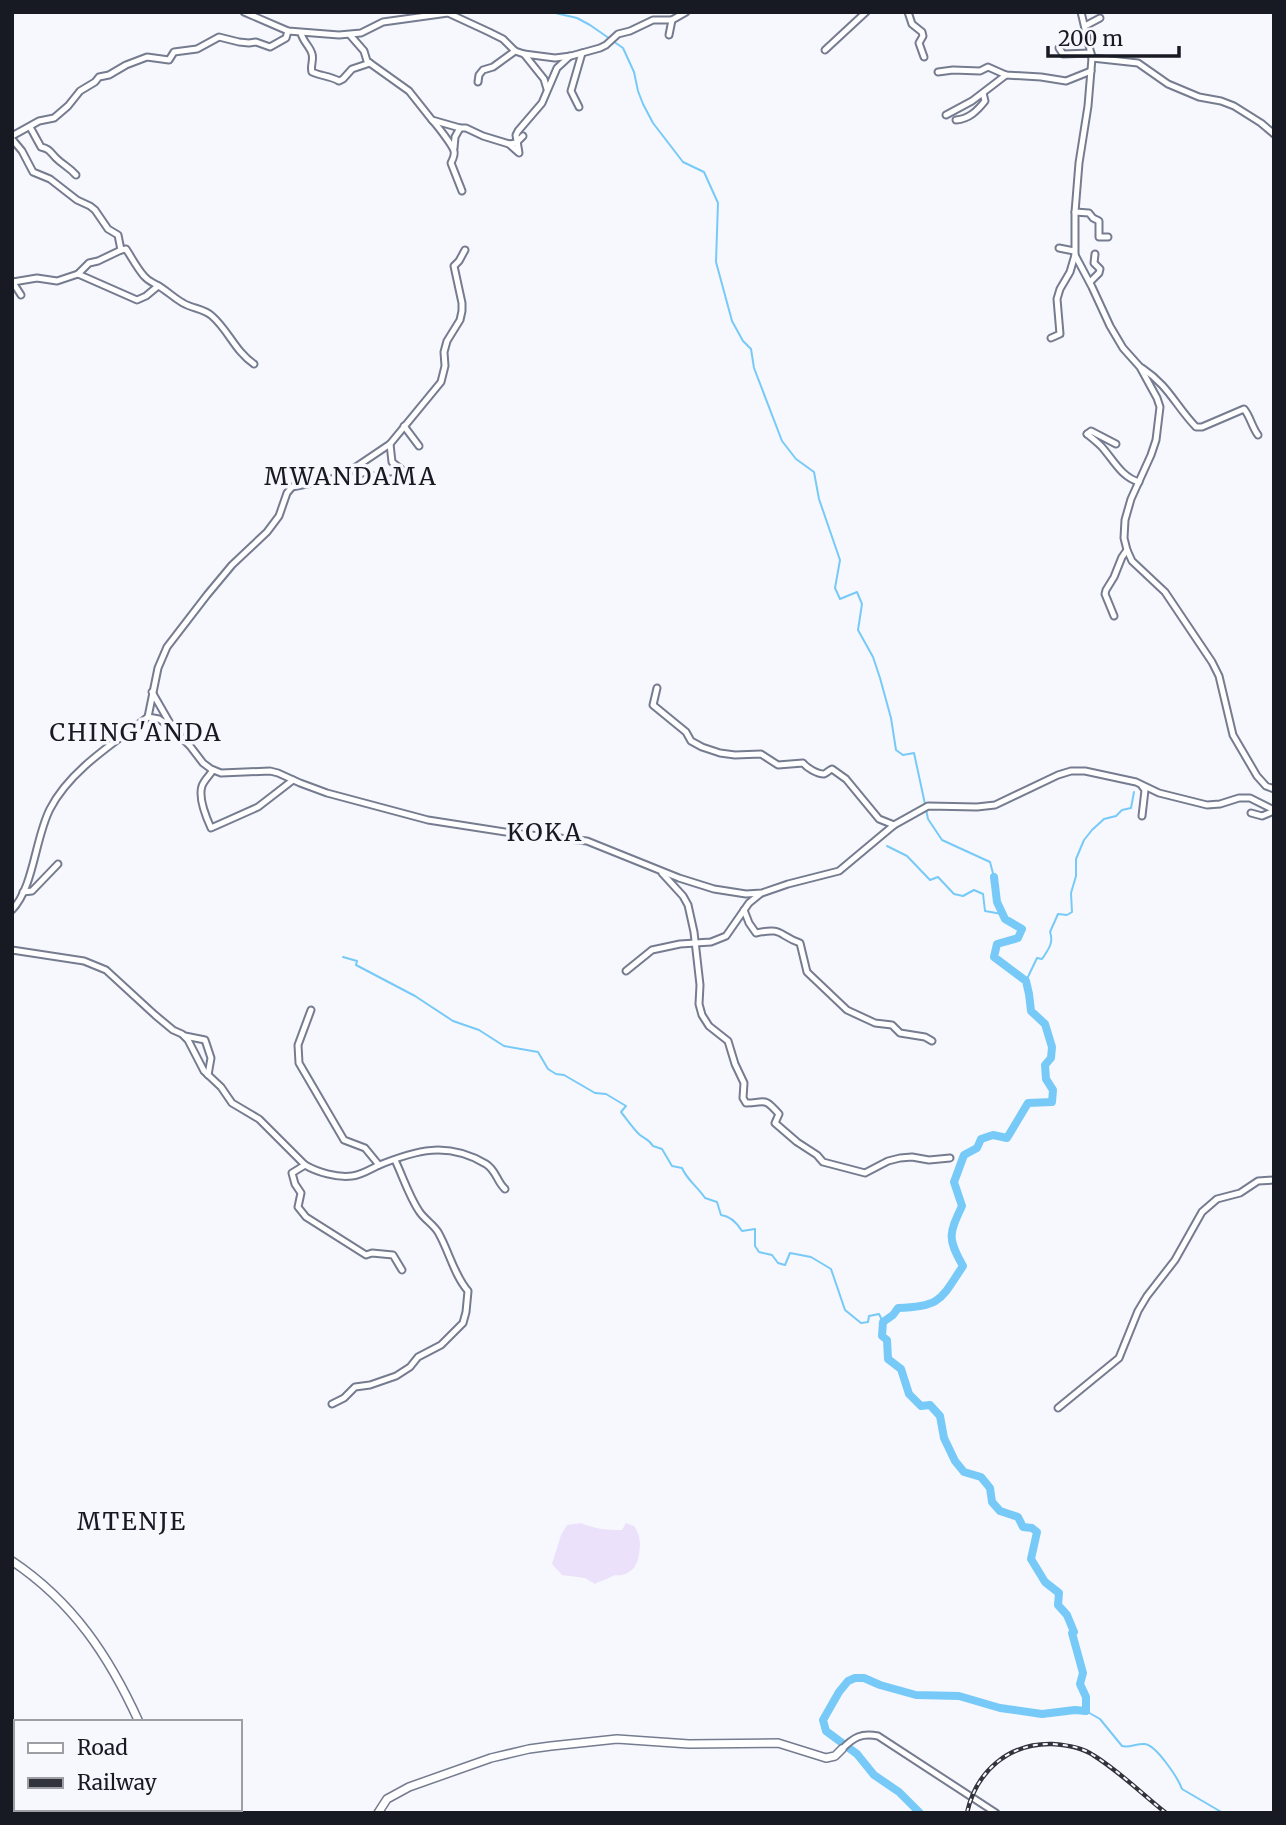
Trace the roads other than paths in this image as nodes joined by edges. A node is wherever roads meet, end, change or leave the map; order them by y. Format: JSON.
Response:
{"nodes":[{"id":1,"x":244,"y":12,"type":"edge"},
{"id":2,"x":686,"y":12,"type":"edge"},
{"id":3,"x":866,"y":12,"type":"edge"},
{"id":4,"x":908,"y":12,"type":"edge"},
{"id":5,"x":1081,"y":12,"type":"edge"},
{"id":6,"x":1090,"y":12,"type":"edge"},
{"id":7,"x":1100,"y":19,"type":"dead end"},
{"id":8,"x":672,"y":20,"type":"junction"},
{"id":9,"x":1084,"y":23,"type":"junction"},
{"id":10,"x":288,"y":31,"type":"junction"},
{"id":11,"x":301,"y":33,"type":"junction"},
{"id":12,"x":350,"y":35,"type":"junction"},
{"id":13,"x":669,"y":35,"type":"dead end"},
{"id":14,"x":1059,"y":48,"type":"dead end"},
{"id":15,"x":825,"y":50,"type":"dead end"},
{"id":16,"x":516,"y":51,"type":"junction"},
{"id":17,"x":582,"y":53,"type":"junction"},
{"id":18,"x":524,"y":54,"type":"junction"},
{"id":19,"x":571,"y":55,"type":"junction"},
{"id":20,"x":1091,"y":55,"type":"junction"},
{"id":21,"x":924,"y":57,"type":"dead end"},
{"id":22,"x":370,"y":63,"type":"junction"},
{"id":23,"x":1091,"y":71,"type":"junction"},
{"id":24,"x":937,"y":72,"type":"dead end"},
{"id":25,"x":1006,"y":75,"type":"junction"},
{"id":26,"x":478,"y":82,"type":"dead end"},
{"id":27,"x":547,"y":89,"type":"junction"},
{"id":28,"x":983,"y":93,"type":"junction"},
{"id":29,"x":579,"y":107,"type":"dead end"},
{"id":30,"x":946,"y":115,"type":"dead end"},
{"id":31,"x":432,"y":120,"type":"junction"},
{"id":32,"x":956,"y":120,"type":"dead end"},
{"id":33,"x":30,"y":127,"type":"junction"},
{"id":34,"x":460,"y":128,"type":"junction"},
{"id":35,"x":1274,"y":134,"type":"edge"},
{"id":36,"x":523,"y":136,"type":"dead end"},
{"id":37,"x":12,"y":137,"type":"edge"},
{"id":38,"x":516,"y":142,"type":"junction"},
{"id":39,"x":509,"y":144,"type":"junction"},
{"id":40,"x":454,"y":148,"type":"junction"},
{"id":41,"x":76,"y":175,"type":"dead end"},
{"id":42,"x":462,"y":191,"type":"dead end"},
{"id":43,"x":1075,"y":212,"type":"junction"},
{"id":44,"x":1108,"y":237,"type":"dead end"},
{"id":45,"x":1059,"y":248,"type":"dead end"},
{"id":46,"x":121,"y":250,"type":"junction"},
{"id":47,"x":465,"y":250,"type":"dead end"},
{"id":48,"x":1075,"y":253,"type":"junction"},
{"id":49,"x":1095,"y":254,"type":"dead end"},
{"id":50,"x":78,"y":274,"type":"junction"},
{"id":51,"x":13,"y":281,"type":"edge"},
{"id":52,"x":1090,"y":282,"type":"junction"},
{"id":53,"x":158,"y":286,"type":"junction"},
{"id":54,"x":21,"y":295,"type":"dead end"},
{"id":55,"x":1051,"y":338,"type":"dead end"},
{"id":56,"x":254,"y":364,"type":"dead end"},
{"id":57,"x":1140,"y":367,"type":"junction"},
{"id":58,"x":404,"y":426,"type":"junction"},
{"id":59,"x":1258,"y":435,"type":"dead end"},
{"id":60,"x":390,"y":444,"type":"junction"},
{"id":61,"x":1116,"y":444,"type":"dead end"},
{"id":62,"x":419,"y":446,"type":"dead end"},
{"id":63,"x":342,"y":477,"type":"junction"},
{"id":64,"x":1139,"y":482,"type":"junction"},
{"id":65,"x":1127,"y":550,"type":"junction"},
{"id":66,"x":1114,"y":617,"type":"dead end"},
{"id":67,"x":657,"y":688,"type":"dead end"},
{"id":68,"x":152,"y":692,"type":"junction"},
{"id":69,"x":148,"y":717,"type":"junction"},
{"id":70,"x":172,"y":728,"type":"junction"},
{"id":71,"x":213,"y":770,"type":"junction"},
{"id":72,"x":293,"y":780,"type":"junction"},
{"id":73,"x":1136,"y":782,"type":"junction"},
{"id":74,"x":1273,"y":792,"type":"edge"},
{"id":75,"x":1274,"y":810,"type":"edge"},
{"id":76,"x":1251,"y":813,"type":"dead end"},
{"id":77,"x":1142,"y":816,"type":"dead end"},
{"id":78,"x":894,"y":825,"type":"junction"},
{"id":79,"x":58,"y":864,"type":"dead end"},
{"id":80,"x":660,"y":871,"type":"junction"},
{"id":81,"x":23,"y":892,"type":"junction"},
{"id":82,"x":762,"y":892,"type":"junction"},
{"id":83,"x":12,"y":910,"type":"edge"},
{"id":84,"x":744,"y":910,"type":"junction"},
{"id":85,"x":695,"y":943,"type":"junction"},
{"id":86,"x":12,"y":950,"type":"edge"},
{"id":87,"x":626,"y":971,"type":"dead end"},
{"id":88,"x":312,"y":1010,"type":"dead end"},
{"id":89,"x":185,"y":1036,"type":"junction"},
{"id":90,"x":932,"y":1041,"type":"dead end"},
{"id":91,"x":208,"y":1075,"type":"junction"},
{"id":92,"x":950,"y":1158,"type":"dead end"},
{"id":93,"x":395,"y":1160,"type":"junction"},
{"id":94,"x":305,"y":1165,"type":"junction"},
{"id":95,"x":379,"y":1166,"type":"junction"},
{"id":96,"x":1274,"y":1180,"type":"edge"},
{"id":97,"x":505,"y":1189,"type":"dead end"},
{"id":98,"x":402,"y":1270,"type":"dead end"},
{"id":99,"x":332,"y":1404,"type":"dead end"},
{"id":100,"x":1058,"y":1408,"type":"dead end"},
{"id":101,"x":12,"y":1561,"type":"edge"},
{"id":102,"x":138,"y":1720,"type":"edge"},
{"id":103,"x":842,"y":1749,"type":"joint"},
{"id":104,"x":378,"y":1813,"type":"edge"},
{"id":105,"x":996,"y":1813,"type":"edge"}],
"edges":[{"from":1,"to":10,"type":"street"},
{"from":2,"to":8,"type":"street"},
{"from":3,"to":15,"type":"street"},
{"from":4,"to":21,"type":"street"},
{"from":5,"to":9,"type":"street"},
{"from":6,"to":9,"type":"street"},
{"from":7,"to":9,"type":"street"},
{"from":8,"to":13,"type":"street"},
{"from":8,"to":17,"type":"street"},
{"from":9,"to":20,"type":"street"},
{"from":10,"to":11,"type":"street"},
{"from":10,"to":33,"type":"street"},
{"from":11,"to":12,"type":"street"},
{"from":11,"to":22,"type":"street"},
{"from":12,"to":16,"type":"street"},
{"from":12,"to":22,"type":"street"},
{"from":14,"to":20,"type":"street"},
{"from":16,"to":18,"type":"street"},
{"from":16,"to":26,"type":"street"},
{"from":17,"to":19,"type":"street"},
{"from":17,"to":29,"type":"street"},
{"from":18,"to":19,"type":"street"},
{"from":18,"to":27,"type":"street"},
{"from":19,"to":27,"type":"street"},
{"from":20,"to":23,"type":"street"},
{"from":20,"to":35,"type":"street"},
{"from":22,"to":31,"type":"street"},
{"from":23,"to":25,"type":"street"},
{"from":23,"to":43,"type":"street"},
{"from":24,"to":25,"type":"street"},
{"from":25,"to":28,"type":"street"},
{"from":27,"to":38,"type":"street"},
{"from":28,"to":30,"type":"street"},
{"from":28,"to":32,"type":"street"},
{"from":31,"to":34,"type":"street"},
{"from":31,"to":40,"type":"street"},
{"from":33,"to":37,"type":"street"},
{"from":33,"to":41,"type":"street"},
{"from":34,"to":39,"type":"street"},
{"from":34,"to":40,"type":"street"},
{"from":36,"to":38,"type":"street"},
{"from":37,"to":46,"type":"street"},
{"from":38,"to":39,"type":"street"},
{"from":38,"to":39,"type":"street"},
{"from":40,"to":42,"type":"street"},
{"from":43,"to":44,"type":"street"},
{"from":43,"to":48,"type":"street"},
{"from":45,"to":48,"type":"street"},
{"from":46,"to":50,"type":"street"},
{"from":46,"to":53,"type":"street"},
{"from":47,"to":58,"type":"street"},
{"from":48,"to":52,"type":"street"},
{"from":48,"to":55,"type":"street"},
{"from":49,"to":52,"type":"street"},
{"from":50,"to":51,"type":"street"},
{"from":50,"to":53,"type":"street"},
{"from":51,"to":54,"type":"street"},
{"from":52,"to":57,"type":"street"},
{"from":53,"to":56,"type":"street"},
{"from":57,"to":59,"type":"street"},
{"from":57,"to":64,"type":"street"},
{"from":58,"to":60,"type":"street"},
{"from":58,"to":62,"type":"street"},
{"from":60,"to":63,"type":"street"},
{"from":60,"to":63,"type":"street"},
{"from":61,"to":64,"type":"street"},
{"from":63,"to":68,"type":"street"},
{"from":64,"to":65,"type":"street"},
{"from":65,"to":66,"type":"street"},
{"from":65,"to":74,"type":"street"},
{"from":67,"to":78,"type":"street"},
{"from":68,"to":69,"type":"street"},
{"from":68,"to":70,"type":"street"},
{"from":69,"to":70,"type":"street"},
{"from":69,"to":81,"type":"street"},
{"from":70,"to":71,"type":"street"},
{"from":71,"to":72,"type":"street"},
{"from":71,"to":72,"type":"street"},
{"from":72,"to":80,"type":"street"},
{"from":73,"to":75,"type":"street"},
{"from":73,"to":77,"type":"street"},
{"from":73,"to":78,"type":"street"},
{"from":75,"to":76,"type":"street"},
{"from":78,"to":82,"type":"street"},
{"from":79,"to":81,"type":"street"},
{"from":80,"to":82,"type":"street"},
{"from":80,"to":85,"type":"street"},
{"from":81,"to":83,"type":"street"},
{"from":82,"to":84,"type":"street"},
{"from":84,"to":85,"type":"street"},
{"from":84,"to":90,"type":"street"},
{"from":85,"to":87,"type":"street"},
{"from":85,"to":92,"type":"street"},
{"from":86,"to":89,"type":"street"},
{"from":88,"to":95,"type":"street"},
{"from":89,"to":91,"type":"street"},
{"from":89,"to":91,"type":"street"},
{"from":91,"to":94,"type":"street"},
{"from":93,"to":95,"type":"street"},
{"from":93,"to":97,"type":"street"},
{"from":93,"to":99,"type":"street"},
{"from":94,"to":95,"type":"street"},
{"from":94,"to":98,"type":"street"},
{"from":96,"to":100,"type":"street"},
{"from":101,"to":102,"type":"street"},
{"from":103,"to":104,"type":"street"},
{"from":103,"to":105,"type":"street"}]}
